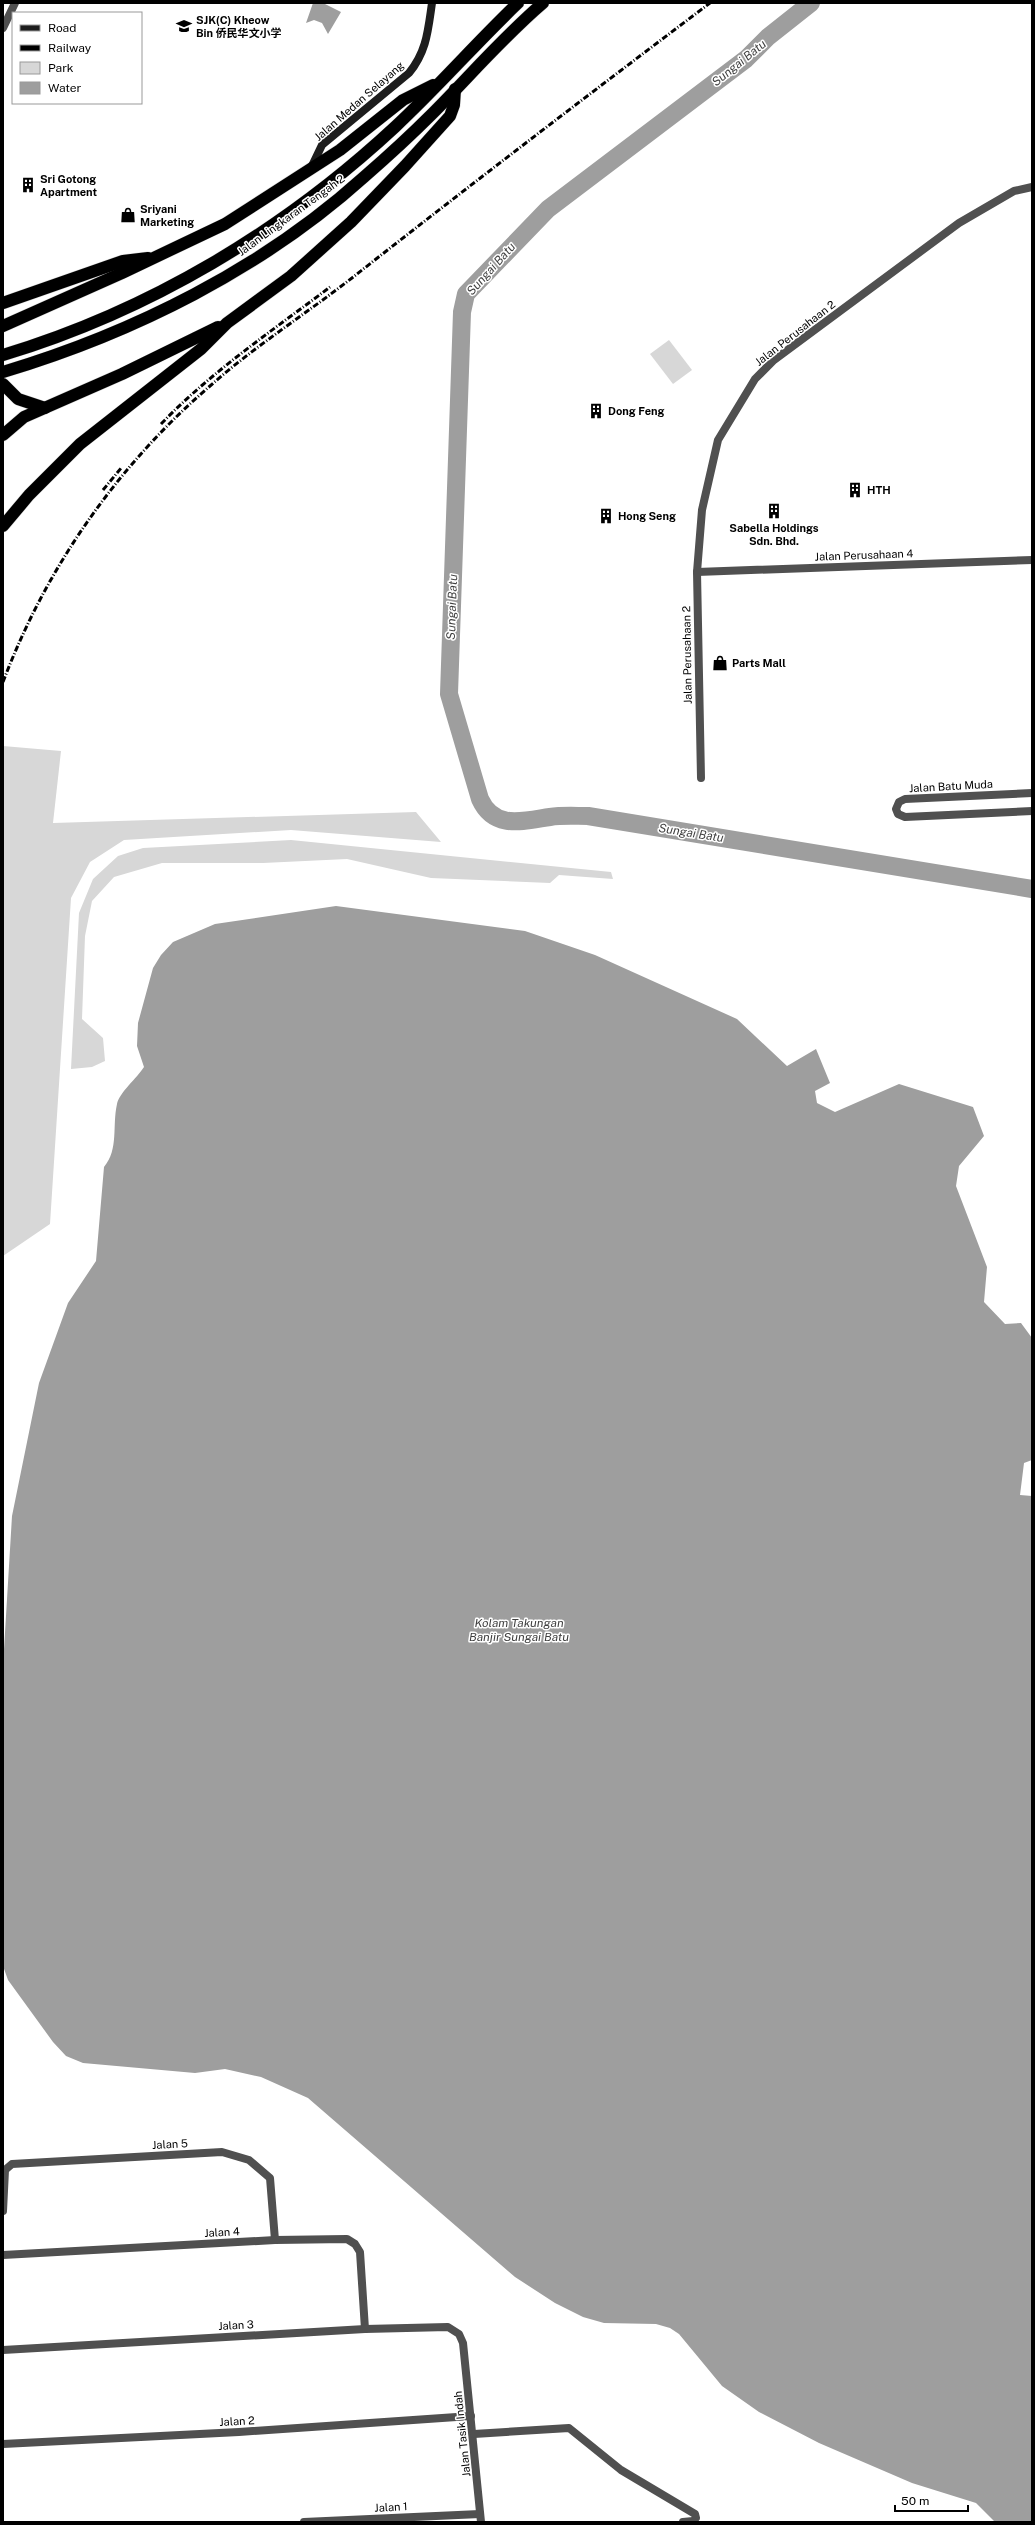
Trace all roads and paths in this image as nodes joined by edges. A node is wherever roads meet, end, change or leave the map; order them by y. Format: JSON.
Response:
{"nodes":[{"id":1,"x":15,"y":3,"type":"edge"},
{"id":2,"x":432,"y":3,"type":"edge"},
{"id":3,"x":518,"y":3,"type":"edge"},
{"id":4,"x":543,"y":3,"type":"edge"},
{"id":5,"x":3,"y":28,"type":"edge"},
{"id":6,"x":441,"y":81,"type":"junction"},
{"id":7,"x":455,"y":89,"type":"junction"},
{"id":8,"x":311,"y":169,"type":"junction"},
{"id":9,"x":1032,"y":187,"type":"edge"},
{"id":10,"x":157,"y":256,"type":"junction"},
{"id":11,"x":3,"y":303,"type":"edge"},
{"id":12,"x":227,"y":323,"type":"junction"},
{"id":13,"x":7,"y":324,"type":"edge"},
{"id":14,"x":3,"y":335,"type":"edge"},
{"id":15,"x":3,"y":355,"type":"edge"},
{"id":16,"x":3,"y":372,"type":"edge"},
{"id":17,"x":3,"y":384,"type":"edge"},
{"id":18,"x":45,"y":408,"type":"junction"},
{"id":19,"x":3,"y":435,"type":"edge"},
{"id":20,"x":3,"y":526,"type":"edge"},
{"id":21,"x":1032,"y":560,"type":"edge"},
{"id":22,"x":697,"y":572,"type":"junction"},
{"id":23,"x":701,"y":778,"type":"dead end"},
{"id":24,"x":1032,"y":793,"type":"edge"},
{"id":25,"x":1032,"y":811,"type":"edge"},
{"id":26,"x":3,"y":2211,"type":"edge"},
{"id":27,"x":275,"y":2240,"type":"junction"},
{"id":28,"x":3,"y":2255,"type":"edge"},
{"id":29,"x":365,"y":2329,"type":"junction"},
{"id":30,"x":463,"y":2343,"type":"joint"},
{"id":31,"x":3,"y":2350,"type":"edge"},
{"id":32,"x":471,"y":2416,"type":"junction"},
{"id":33,"x":474,"y":2434,"type":"junction"},
{"id":34,"x":3,"y":2444,"type":"edge"},
{"id":35,"x":481,"y":2518,"type":"edge"},
{"id":36,"x":693,"y":2521,"type":"edge"},
{"id":37,"x":304,"y":2522,"type":"edge"},
{"id":38,"x":683,"y":2522,"type":"edge"}],
"edges":[{"from":1,"to":5,"type":"street"},
{"from":2,"to":8,"type":"street","name":"Jalan Medan Selayang"},
{"from":3,"to":6,"type":"highway","name":"Jalan Lingkaran Tengah 2"},
{"from":4,"to":7,"type":"highway","name":"Jalan Lingkaran Tengah 2"},
{"from":6,"to":8,"type":"highway"},
{"from":6,"to":15,"type":"highway","name":"Jalan Lingkaran Tengah 2"},
{"from":7,"to":12,"type":"highway"},
{"from":7,"to":16,"type":"highway","name":"Jalan Lingkaran Tengah 2"},
{"from":8,"to":10,"type":"highway"},
{"from":9,"to":22,"type":"street","name":"Jalan Perusahaan 2"},
{"from":10,"to":11,"type":"highway"},
{"from":10,"to":13,"type":"highway"},
{"from":12,"to":18,"type":"highway"},
{"from":12,"to":20,"type":"highway"},
{"from":13,"to":14,"type":"highway"},
{"from":17,"to":18,"type":"highway"},
{"from":18,"to":19,"type":"highway"},
{"from":21,"to":22,"type":"street","name":"Jalan Perusahaan 4"},
{"from":22,"to":23,"type":"street","name":"Jalan Perusahaan 2"},
{"from":24,"to":25,"type":"street","name":"Jalan Batu Muda"},
{"from":26,"to":27,"type":"street","name":"Jalan 5"},
{"from":27,"to":28,"type":"street","name":"Jalan 4"},
{"from":27,"to":29,"type":"street","name":"Jalan 4"},
{"from":29,"to":30,"type":"street","name":"Jalan 3"},
{"from":29,"to":31,"type":"street","name":"Jalan 3"},
{"from":30,"to":32,"type":"street","name":"Jalan Tasik Indah"},
{"from":32,"to":33,"type":"street","name":"Jalan Tasik Indah"},
{"from":32,"to":34,"type":"street","name":"Jalan 2"},
{"from":33,"to":35,"type":"street","name":"Jalan Tasik Indah"},
{"from":33,"to":36,"type":"street"},
{"from":35,"to":37,"type":"street","name":"Jalan 1"},
{"from":36,"to":38,"type":"street"}]}
